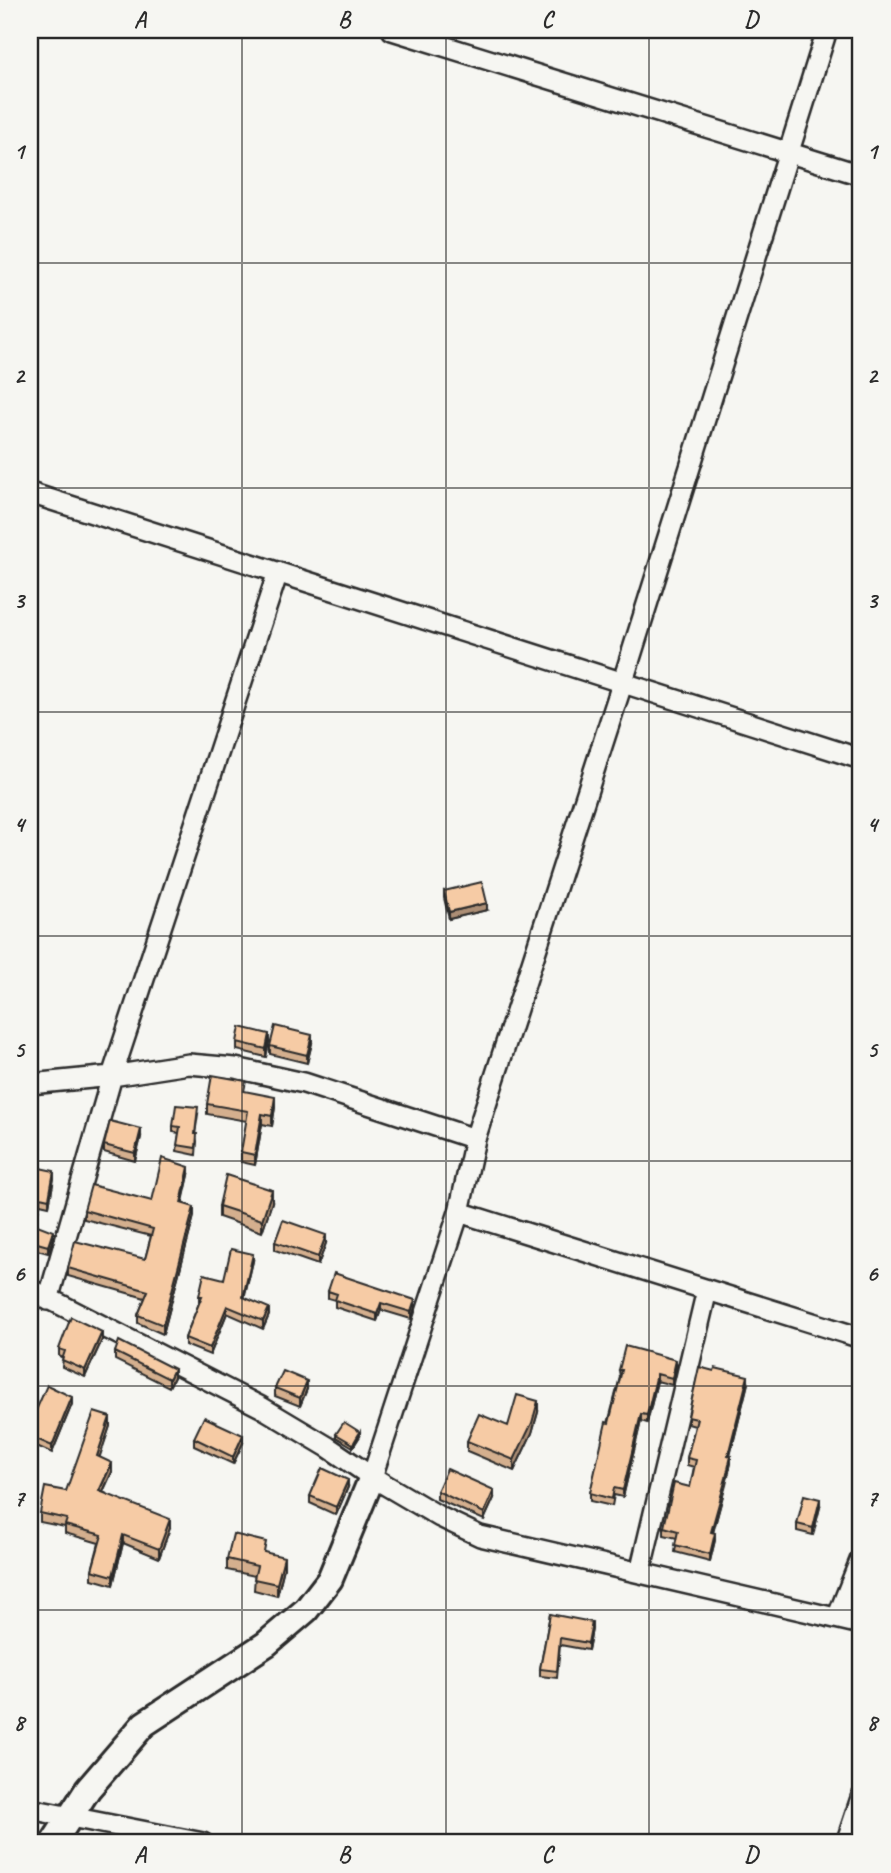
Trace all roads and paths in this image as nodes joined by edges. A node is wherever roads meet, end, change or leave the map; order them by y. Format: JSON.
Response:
{"nodes":[{"id":1,"x":391,"y":30,"type":"edge"},
{"id":2,"x":827,"y":30,"type":"edge"},
{"id":3,"x":788,"y":151,"type":"junction"},
{"id":4,"x":861,"y":175,"type":"edge"},
{"id":5,"x":30,"y":493,"type":"edge"},
{"id":6,"x":278,"y":572,"type":"junction"},
{"id":7,"x":623,"y":681,"type":"junction"},
{"id":8,"x":861,"y":759,"type":"edge"},
{"id":9,"x":112,"y":1076,"type":"junction"},
{"id":10,"x":30,"y":1084,"type":"edge"},
{"id":11,"x":475,"y":1139,"type":"junction"},
{"id":12,"x":459,"y":1212,"type":"junction"},
{"id":13,"x":30,"y":1289,"type":"edge"},
{"id":14,"x":707,"y":1290,"type":"junction"},
{"id":15,"x":48,"y":1300,"type":"junction"},
{"id":16,"x":861,"y":1338,"type":"edge"},
{"id":17,"x":372,"y":1477,"type":"junction"},
{"id":18,"x":861,"y":1558,"type":"edge"},
{"id":19,"x":640,"y":1572,"type":"junction"},
{"id":20,"x":837,"y":1618,"type":"junction"},
{"id":21,"x":861,"y":1624,"type":"edge"},
{"id":22,"x":861,"y":1798,"type":"edge"},
{"id":23,"x":30,"y":1809,"type":"edge"},
{"id":24,"x":62,"y":1830,"type":"edge"},
{"id":25,"x":203,"y":1843,"type":"edge"},
{"id":26,"x":845,"y":1843,"type":"edge"}],
"edges":[{"from":1,"to":3,"type":"street"},
{"from":2,"to":3,"type":"street"},
{"from":3,"to":4,"type":"street"},
{"from":3,"to":7,"type":"street"},
{"from":5,"to":6,"type":"street"},
{"from":6,"to":7,"type":"street"},
{"from":6,"to":9,"type":"street"},
{"from":7,"to":8,"type":"street"},
{"from":7,"to":11,"type":"street"},
{"from":9,"to":10,"type":"street"},
{"from":9,"to":11,"type":"street"},
{"from":9,"to":15,"type":"street"},
{"from":11,"to":12,"type":"street"},
{"from":12,"to":14,"type":"street"},
{"from":12,"to":17,"type":"street"},
{"from":13,"to":15,"type":"street"},
{"from":14,"to":16,"type":"street"},
{"from":14,"to":19,"type":"street"},
{"from":15,"to":17,"type":"street"},
{"from":17,"to":19,"type":"street"},
{"from":17,"to":24,"type":"street"},
{"from":18,"to":20,"type":"street"},
{"from":19,"to":20,"type":"street"},
{"from":20,"to":21,"type":"street"},
{"from":22,"to":26,"type":"street"},
{"from":23,"to":24,"type":"street"},
{"from":24,"to":25,"type":"street"}]}
